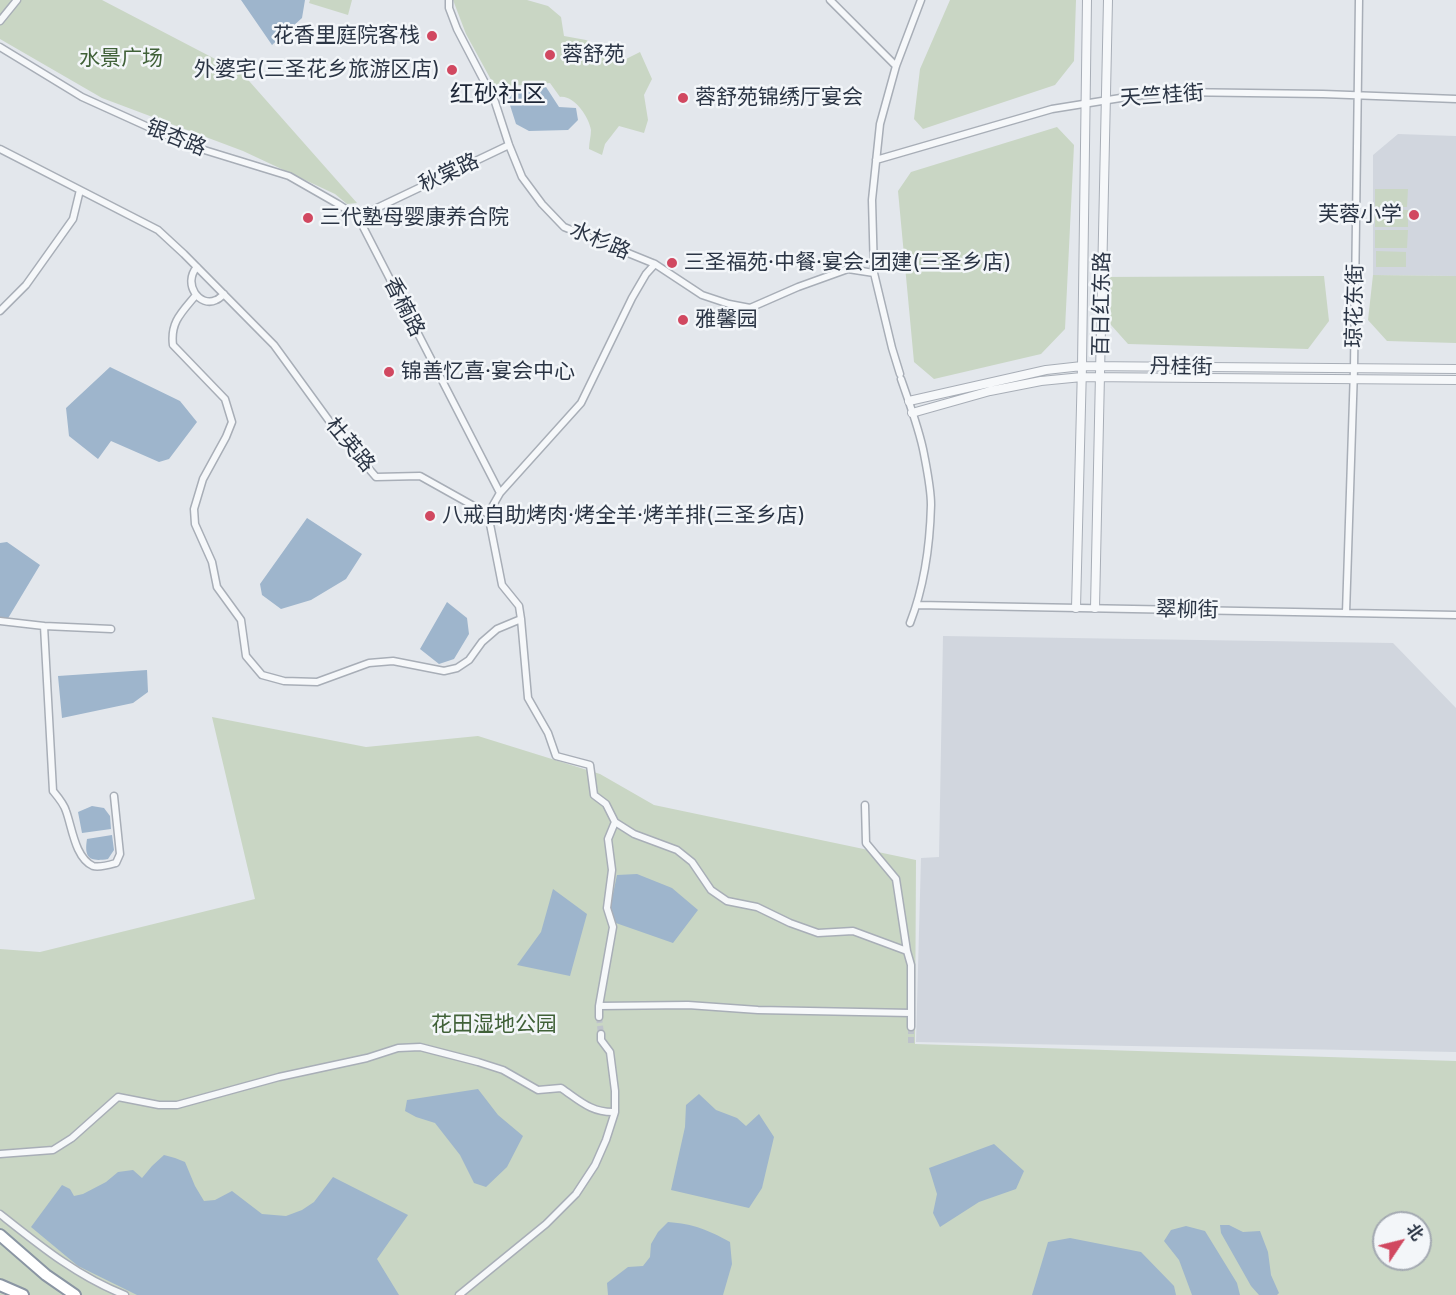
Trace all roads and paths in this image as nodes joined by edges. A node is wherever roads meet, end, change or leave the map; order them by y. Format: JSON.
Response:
{"nodes":[{"id":1,"x":17,"y":0,"type":"edge"},
{"id":2,"x":449,"y":0,"type":"edge"},
{"id":3,"x":830,"y":0,"type":"edge"},
{"id":4,"x":921,"y":0,"type":"edge"},
{"id":5,"x":1087,"y":0,"type":"edge"},
{"id":6,"x":1108,"y":0,"type":"edge"},
{"id":7,"x":1359,"y":0,"type":"edge"},
{"id":8,"x":0,"y":21,"type":"edge"},
{"id":9,"x":0,"y":47,"type":"edge"},
{"id":10,"x":896,"y":66,"type":"junction"},
{"id":11,"x":1359,"y":96,"type":"junction"},
{"id":12,"x":1456,"y":99,"type":"edge"},
{"id":13,"x":1106,"y":100,"type":"junction"},
{"id":14,"x":1085,"y":103,"type":"junction"},
{"id":15,"x":508,"y":146,"type":"junction"},
{"id":16,"x":0,"y":150,"type":"edge"},
{"id":17,"x":876,"y":159,"type":"junction"},
{"id":18,"x":80,"y":190,"type":"junction"},
{"id":19,"x":358,"y":217,"type":"junction"},
{"id":20,"x":655,"y":264,"type":"junction"},
{"id":21,"x":197,"y":267,"type":"junction"},
{"id":22,"x":874,"y":273,"type":"junction"},
{"id":23,"x":224,"y":294,"type":"junction"},
{"id":24,"x":196,"y":295,"type":"junction"},
{"id":25,"x":0,"y":311,"type":"edge"},
{"id":26,"x":1082,"y":366,"type":"junction"},
{"id":27,"x":1101,"y":366,"type":"junction"},
{"id":28,"x":1354,"y":369,"type":"junction"},
{"id":29,"x":1456,"y":369,"type":"edge"},
{"id":30,"x":1082,"y":377,"type":"junction"},
{"id":31,"x":1100,"y":378,"type":"junction"},
{"id":32,"x":1353,"y":379,"type":"junction"},
{"id":33,"x":1456,"y":380,"type":"edge"},
{"id":34,"x":909,"y":401,"type":"junction"},
{"id":35,"x":912,"y":413,"type":"junction"},
{"id":36,"x":500,"y":493,"type":"junction"},
{"id":37,"x":488,"y":514,"type":"junction"},
{"id":38,"x":917,"y":605,"type":"junction"},
{"id":39,"x":1076,"y":608,"type":"junction"},
{"id":40,"x":1095,"y":608,"type":"junction"},
{"id":41,"x":1346,"y":613,"type":"junction"},
{"id":42,"x":1456,"y":615,"type":"edge"},
{"id":43,"x":522,"y":619,"type":"junction"},
{"id":44,"x":0,"y":621,"type":"edge"},
{"id":45,"x":910,"y":623,"type":"dead end"},
{"id":46,"x":44,"y":626,"type":"junction"},
{"id":47,"x":111,"y":629,"type":"dead end"},
{"id":48,"x":114,"y":796,"type":"dead end"},
{"id":49,"x":865,"y":806,"type":"dead end"},
{"id":50,"x":615,"y":822,"type":"junction"},
{"id":51,"x":907,"y":951,"type":"junction"},
{"id":52,"x":599,"y":1006,"type":"junction"},
{"id":53,"x":911,"y":1013,"type":"junction"},
{"id":54,"x":599,"y":1017,"type":"tunnel mouth"},
{"id":55,"x":911,"y":1027,"type":"tunnel mouth"},
{"id":56,"x":601,"y":1034,"type":"tunnel mouth"},
{"id":57,"x":615,"y":1112,"type":"junction"},
{"id":58,"x":0,"y":1154,"type":"edge"},
{"id":59,"x":0,"y":1214,"type":"edge"},
{"id":60,"x":0,"y":1235,"type":"edge"},
{"id":61,"x":0,"y":1285,"type":"edge"},
{"id":62,"x":23,"y":1295,"type":"edge"},
{"id":63,"x":75,"y":1295,"type":"edge"},
{"id":64,"x":125,"y":1295,"type":"edge"},
{"id":65,"x":459,"y":1295,"type":"edge"}],
"edges":[{"from":1,"to":8,"type":"street"},
{"from":2,"to":15,"type":"street","name":"水杉路"},
{"from":3,"to":10,"type":"street"},
{"from":4,"to":10,"type":"street"},
{"from":5,"to":14,"type":"street","name":"百日红东路"},
{"from":6,"to":13,"type":"street","name":"百日红东路"},
{"from":7,"to":11,"type":"street","name":"琼花东街"},
{"from":9,"to":19,"type":"street","name":"银杏路"},
{"from":10,"to":17,"type":"street"},
{"from":11,"to":12,"type":"street","name":"天竺桂街"},
{"from":11,"to":13,"type":"street","name":"天竺桂街"},
{"from":11,"to":28,"type":"street","name":"琼花东街"},
{"from":13,"to":14,"type":"street","name":"天竺桂街"},
{"from":13,"to":27,"type":"street","name":"百日红东路"},
{"from":14,"to":17,"type":"street","name":"天竺桂街"},
{"from":14,"to":26,"type":"street","name":"百日红东路"},
{"from":15,"to":19,"type":"street","name":"秋棠路"},
{"from":15,"to":20,"type":"street","name":"水杉路"},
{"from":16,"to":18,"type":"street","name":"杜英路"},
{"from":17,"to":22,"type":"street"},
{"from":18,"to":21,"type":"street","name":"杜英路"},
{"from":18,"to":25,"type":"street"},
{"from":19,"to":36,"type":"street","name":"香楠路"},
{"from":20,"to":22,"type":"street","name":"水杉路"},
{"from":20,"to":36,"type":"street"},
{"from":21,"to":23,"type":"street","name":"杜英路"},
{"from":21,"to":24,"type":"street"},
{"from":22,"to":34,"type":"street"},
{"from":23,"to":24,"type":"street"},
{"from":23,"to":37,"type":"street","name":"杜英路"},
{"from":24,"to":43,"type":"street"},
{"from":26,"to":27,"type":"street","name":"丹桂街"},
{"from":26,"to":30,"type":"street","name":"百日红东路"},
{"from":26,"to":34,"type":"street","name":"丹桂街"},
{"from":27,"to":28,"type":"street","name":"丹桂街"},
{"from":27,"to":31,"type":"street","name":"百日红东路"},
{"from":28,"to":29,"type":"street","name":"丹桂街"},
{"from":28,"to":32,"type":"street","name":"琼花东街"},
{"from":30,"to":31,"type":"street","name":"丹桂街"},
{"from":30,"to":35,"type":"street","name":"丹桂街"},
{"from":30,"to":39,"type":"street","name":"百日红东路"},
{"from":31,"to":32,"type":"street","name":"丹桂街"},
{"from":31,"to":40,"type":"street","name":"百日红东路"},
{"from":32,"to":33,"type":"street","name":"丹桂街"},
{"from":32,"to":41,"type":"street","name":"琼花东街"},
{"from":34,"to":35,"type":"street"},
{"from":35,"to":38,"type":"street"},
{"from":36,"to":37,"type":"street"},
{"from":37,"to":43,"type":"street"},
{"from":38,"to":39,"type":"street","name":"翠柳街"},
{"from":38,"to":45,"type":"street"},
{"from":39,"to":40,"type":"street","name":"翠柳街"},
{"from":40,"to":41,"type":"street","name":"翠柳街"},
{"from":41,"to":42,"type":"street","name":"翠柳街"},
{"from":43,"to":50,"type":"street"},
{"from":44,"to":46,"type":"street"},
{"from":46,"to":47,"type":"street"},
{"from":46,"to":48,"type":"street"},
{"from":49,"to":51,"type":"street"},
{"from":50,"to":51,"type":"street"},
{"from":50,"to":52,"type":"street"},
{"from":51,"to":53,"type":"street"},
{"from":52,"to":53,"type":"street"},
{"from":52,"to":54,"type":"street"},
{"from":53,"to":55,"type":"street"},
{"from":56,"to":57,"type":"street"},
{"from":57,"to":58,"type":"street"},
{"from":57,"to":65,"type":"street"},
{"from":59,"to":64,"type":"street"},
{"from":60,"to":63,"type":"highway"},
{"from":61,"to":62,"type":"highway"}]}
